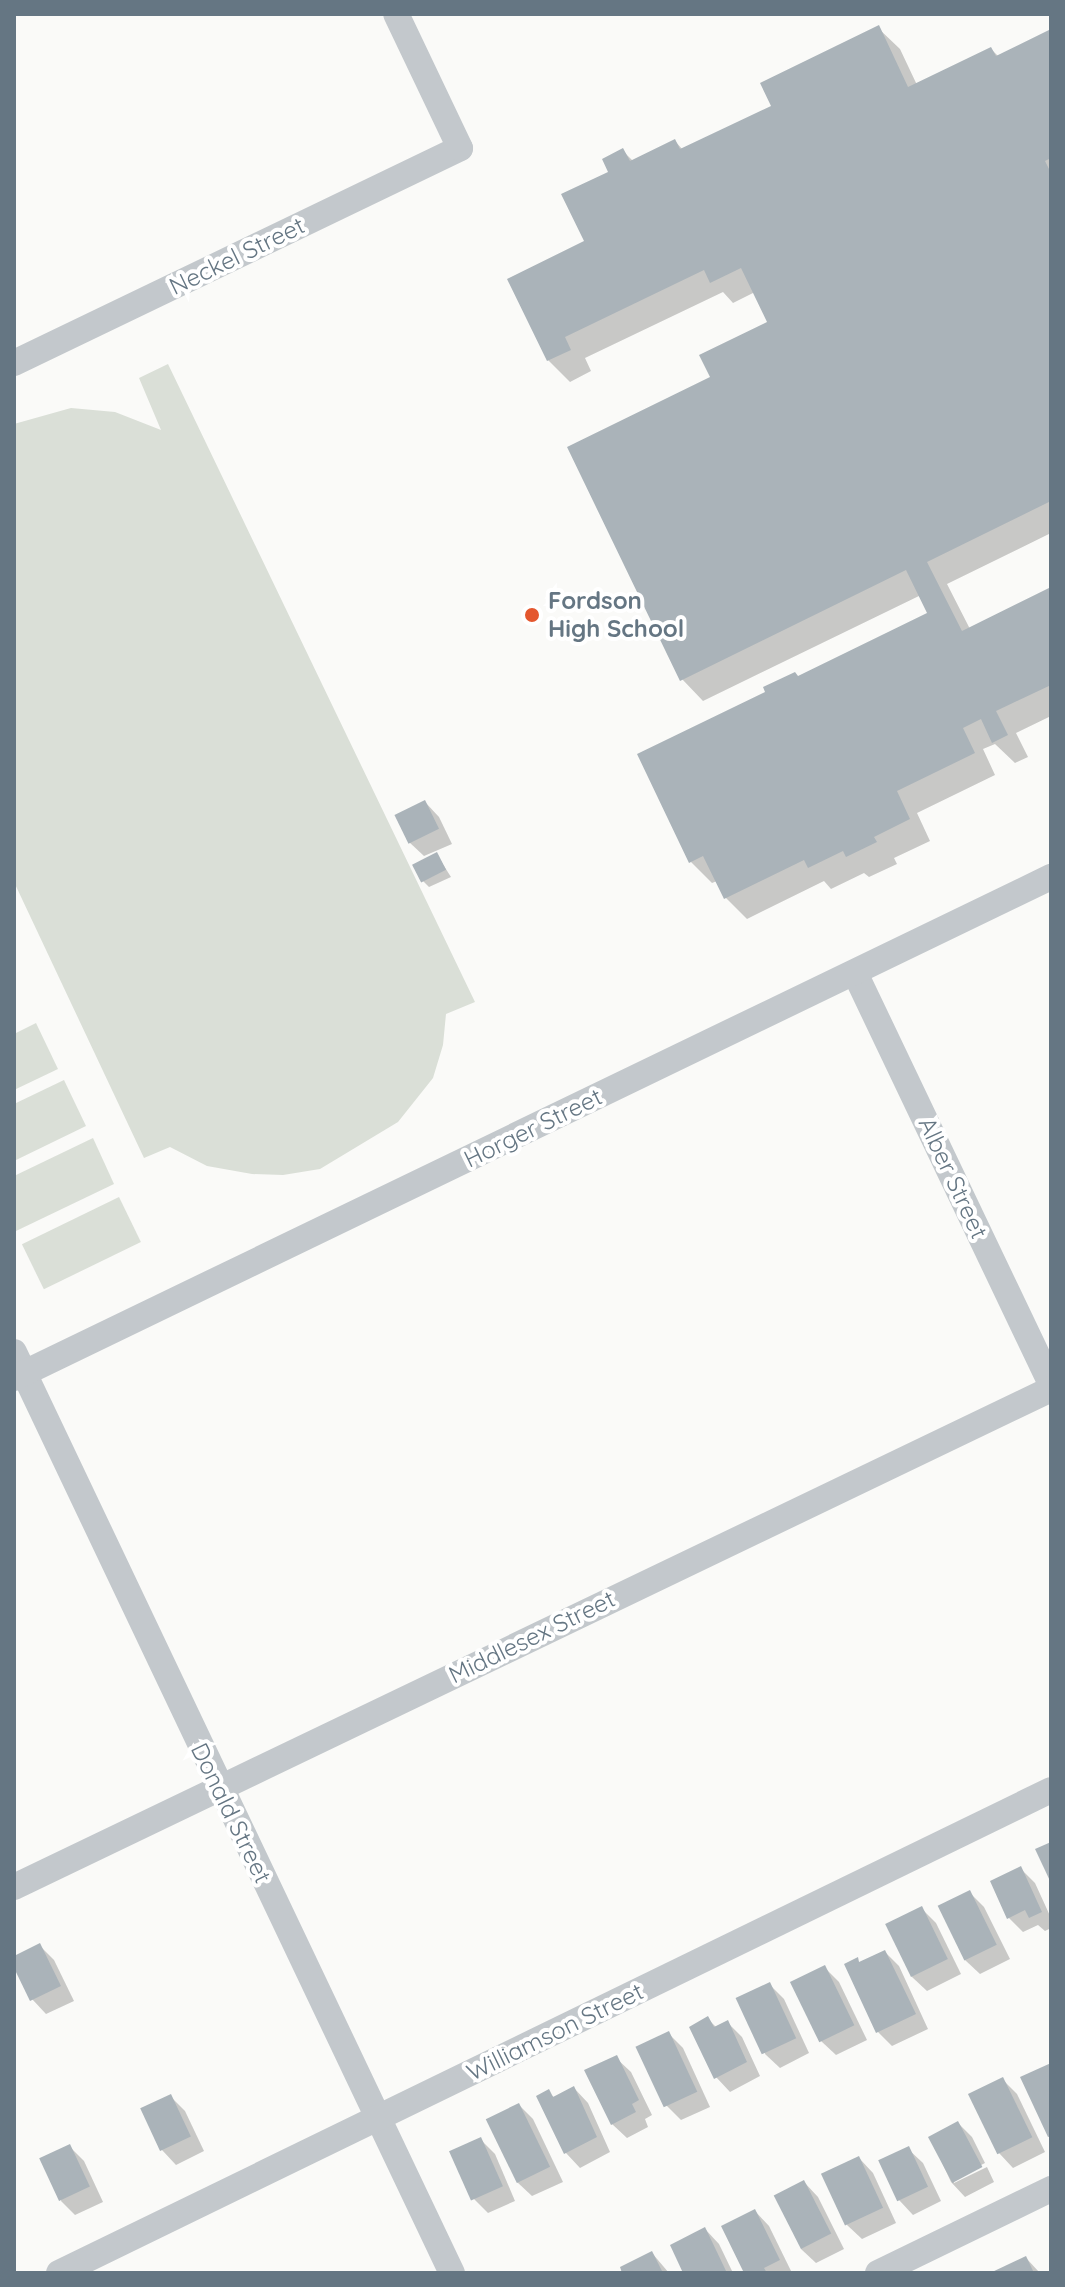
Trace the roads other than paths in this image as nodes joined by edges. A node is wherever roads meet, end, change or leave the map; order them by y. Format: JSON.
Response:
{"nodes":[{"id":1,"x":396,"y":14,"type":"edge"},
{"id":2,"x":14,"y":363,"type":"edge"},
{"id":3,"x":1051,"y":877,"type":"edge"},
{"id":4,"x":855,"y":973,"type":"junction"},
{"id":5,"x":17,"y":1368,"type":"edge"},
{"id":6,"x":1051,"y":1386,"type":"edge"},
{"id":7,"x":218,"y":1787,"type":"junction"},
{"id":8,"x":1051,"y":1790,"type":"edge"},
{"id":9,"x":14,"y":1887,"type":"edge"},
{"id":10,"x":378,"y":2118,"type":"junction"},
{"id":11,"x":1051,"y":2189,"type":"edge"},
{"id":12,"x":59,"y":2273,"type":"edge"},
{"id":13,"x":452,"y":2273,"type":"edge"},
{"id":14,"x":878,"y":2273,"type":"edge"}],
"edges":[{"from":1,"to":2,"type":"street","name":"Neckel Street"},
{"from":3,"to":4,"type":"street","name":"Horger Street"},
{"from":4,"to":5,"type":"street","name":"Horger Street"},
{"from":4,"to":6,"type":"street","name":"Alber Street"},
{"from":5,"to":7,"type":"street","name":"Donald Street"},
{"from":6,"to":7,"type":"street","name":"Middlesex Street"},
{"from":7,"to":9,"type":"street","name":"Middlesex Street"},
{"from":7,"to":10,"type":"street","name":"Donald Street"},
{"from":8,"to":10,"type":"street","name":"Williamson Street"},
{"from":10,"to":12,"type":"street","name":"Williamson Street"},
{"from":10,"to":13,"type":"street","name":"Donald Street"},
{"from":11,"to":14,"type":"street"}]}
